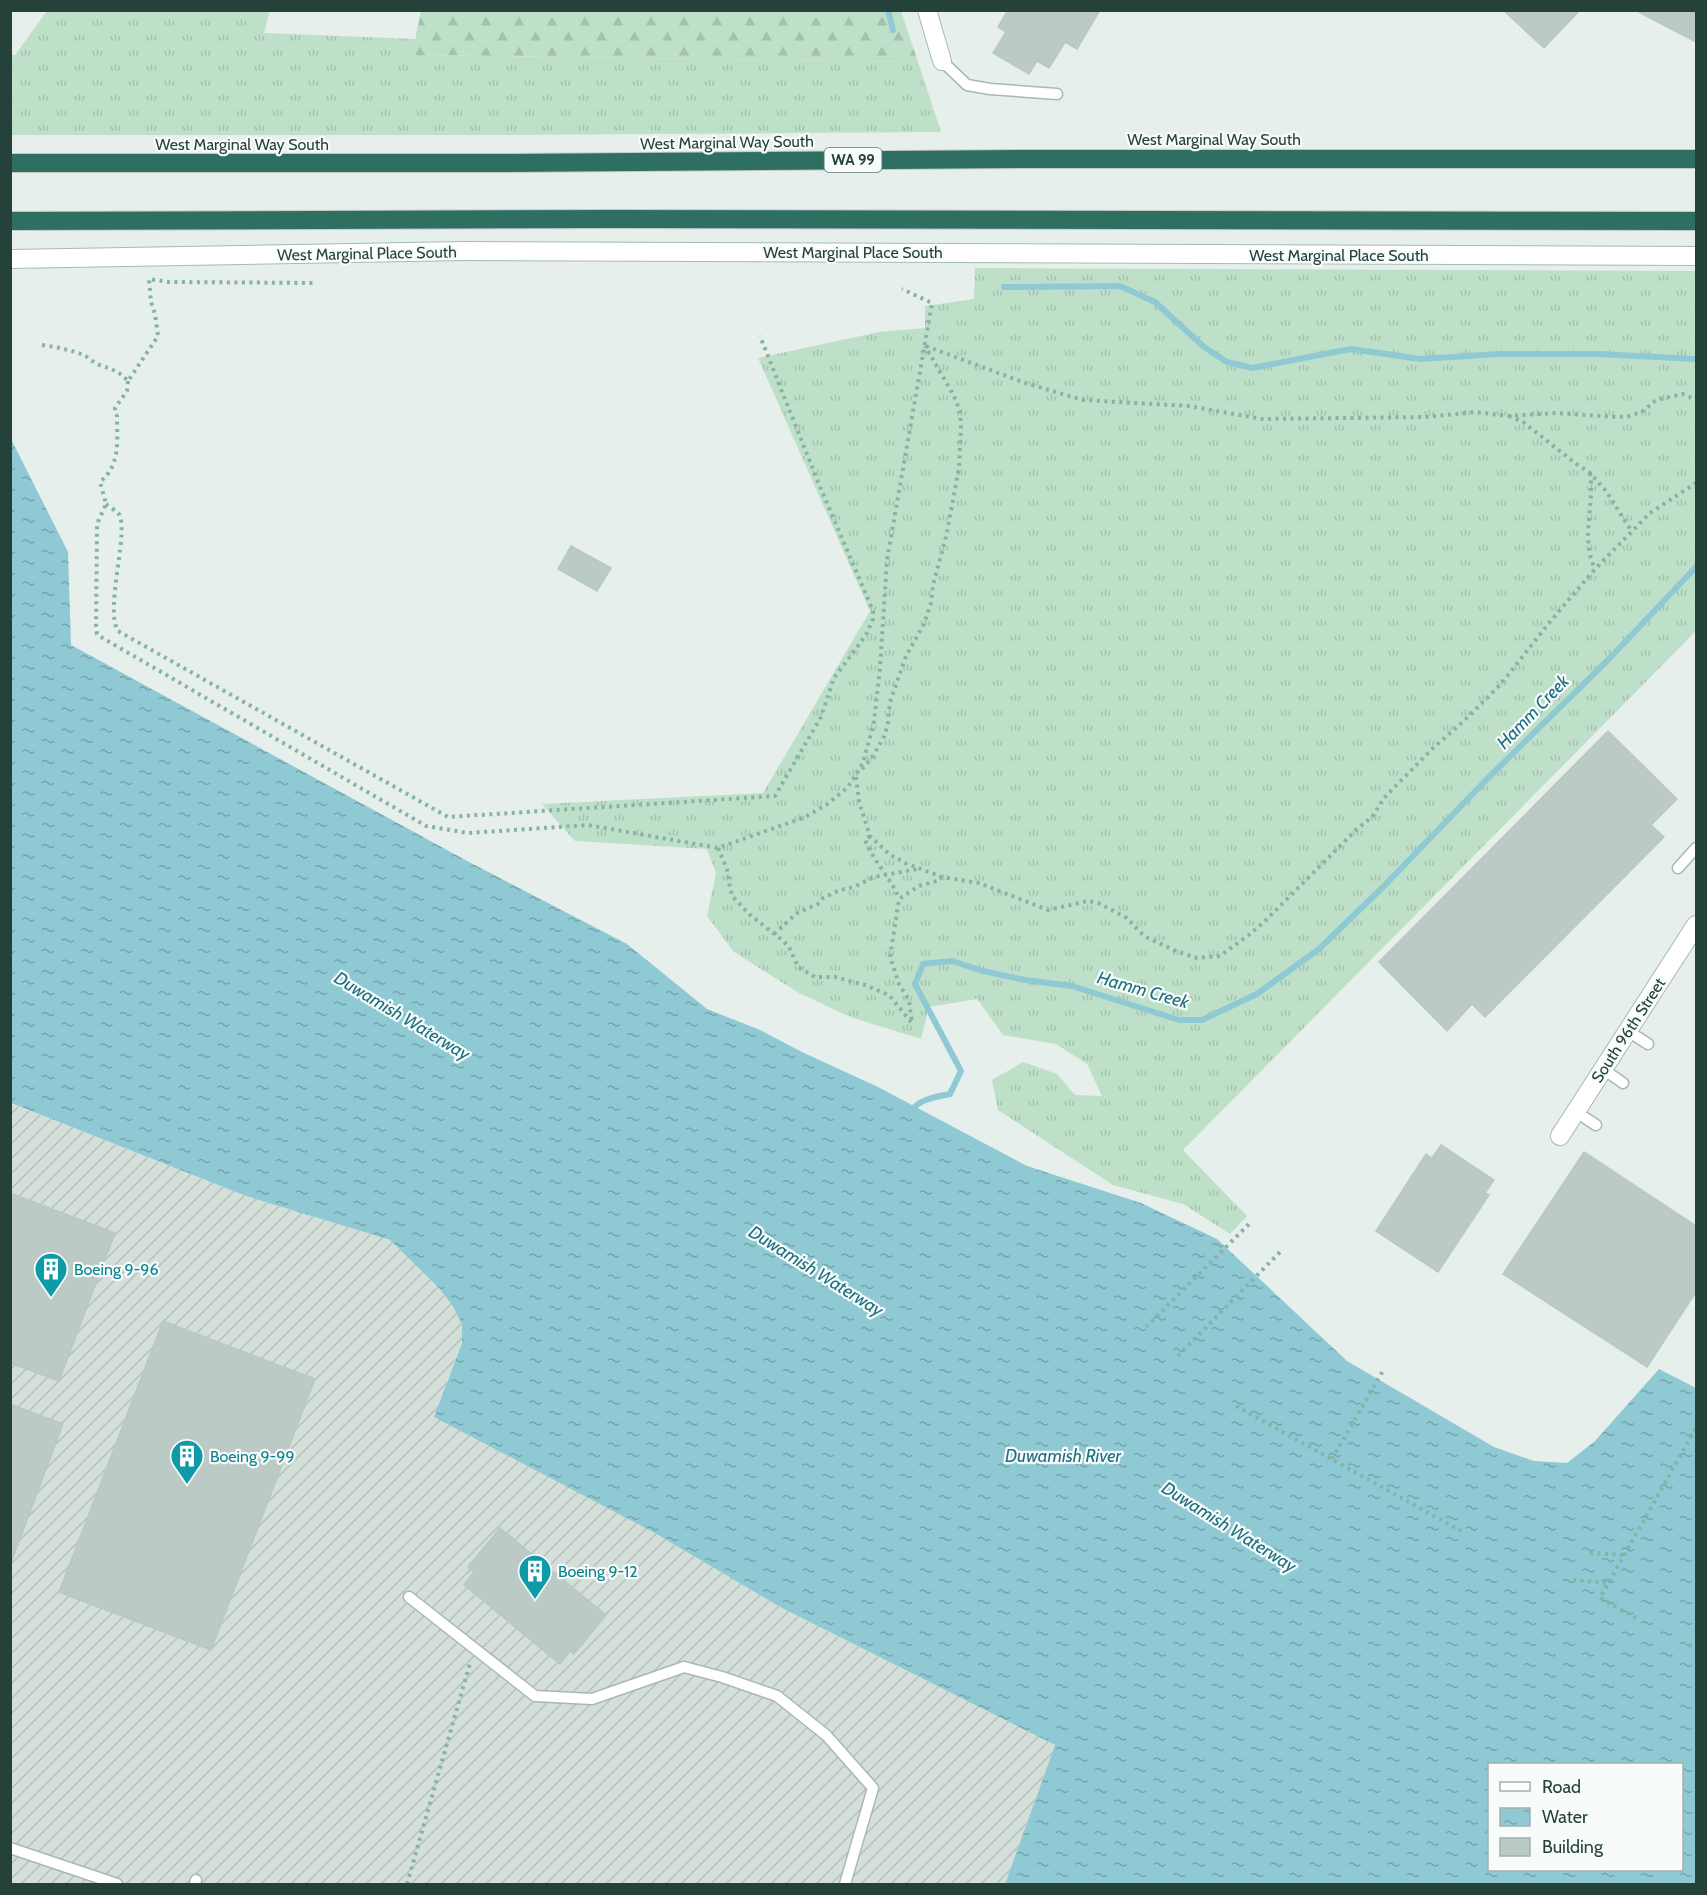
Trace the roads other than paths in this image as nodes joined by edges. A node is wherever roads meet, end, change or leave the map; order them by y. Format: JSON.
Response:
{"nodes":[{"id":1,"x":927,"y":10,"type":"edge"},
{"id":2,"x":942,"y":61,"type":"joint"},
{"id":3,"x":1057,"y":94,"type":"dead end"},
{"id":4,"x":1696,"y":159,"type":"edge"},
{"id":5,"x":10,"y":163,"type":"edge"},
{"id":6,"x":10,"y":221,"type":"edge"},
{"id":7,"x":1696,"y":221,"type":"edge"},
{"id":8,"x":1696,"y":256,"type":"edge"},
{"id":9,"x":10,"y":259,"type":"edge"},
{"id":10,"x":1696,"y":848,"type":"edge"},
{"id":11,"x":1678,"y":868,"type":"dead end"},
{"id":12,"x":1696,"y":925,"type":"edge"},
{"id":13,"x":1628,"y":1031,"type":"junction"},
{"id":14,"x":1648,"y":1044,"type":"dead end"},
{"id":15,"x":1603,"y":1069,"type":"junction"},
{"id":16,"x":1623,"y":1083,"type":"dead end"},
{"id":17,"x":1576,"y":1112,"type":"junction"},
{"id":18,"x":1596,"y":1125,"type":"dead end"},
{"id":19,"x":1560,"y":1136,"type":"dead end"},
{"id":20,"x":410,"y":1597,"type":"dead end"},
{"id":21,"x":10,"y":1848,"type":"edge"},
{"id":22,"x":117,"y":1884,"type":"edge"},
{"id":23,"x":845,"y":1884,"type":"edge"}],
"edges":[{"from":1,"to":2,"type":"street"},
{"from":2,"to":3,"type":"lane"},
{"from":4,"to":5,"type":"highway","name":"West Marginal Way South","number":"WA 99"},
{"from":6,"to":7,"type":"highway"},
{"from":8,"to":9,"type":"street","name":"West Marginal Place South"},
{"from":10,"to":11,"type":"lane"},
{"from":12,"to":13,"type":"street","name":"South 96th Street"},
{"from":13,"to":14,"type":"lane"},
{"from":13,"to":15,"type":"street","name":"South 96th Street"},
{"from":15,"to":16,"type":"lane"},
{"from":15,"to":17,"type":"street","name":"South 96th Street"},
{"from":17,"to":18,"type":"lane"},
{"from":17,"to":19,"type":"street","name":"South 96th Street"},
{"from":20,"to":23,"type":"lane"},
{"from":21,"to":22,"type":"lane"}]}
